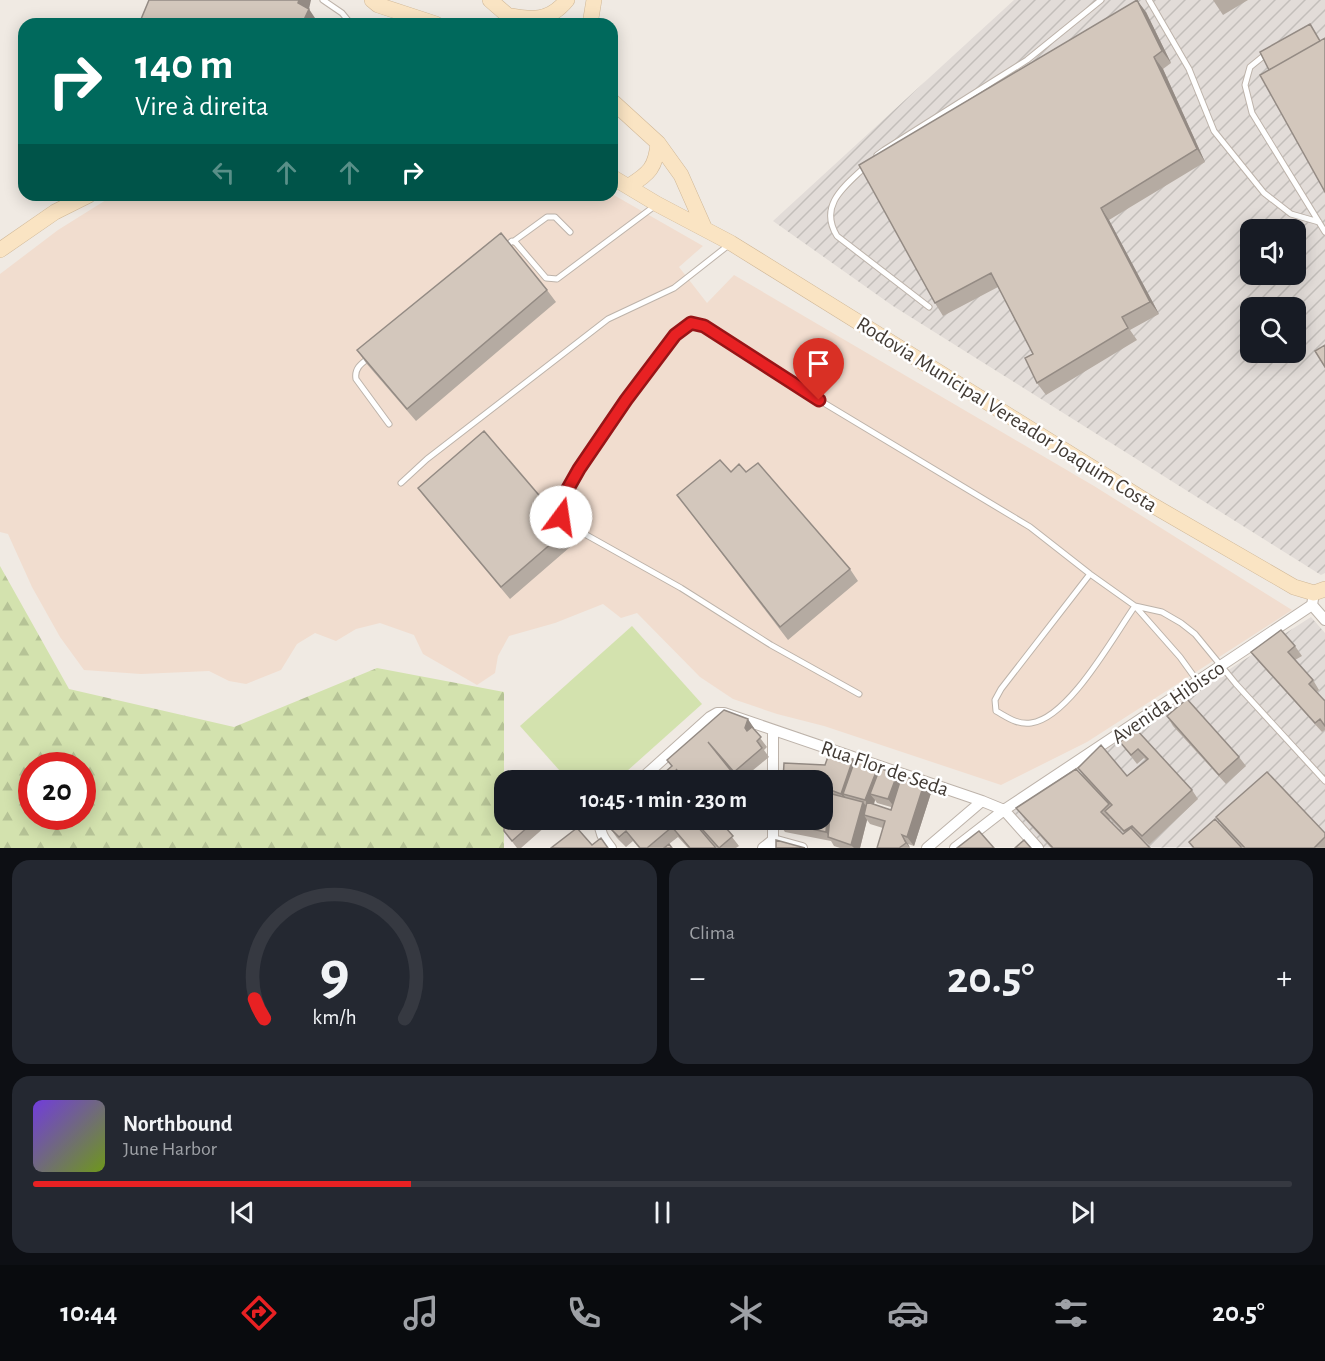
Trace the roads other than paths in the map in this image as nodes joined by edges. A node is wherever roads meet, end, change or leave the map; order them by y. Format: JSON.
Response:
{"nodes":[{"id":1,"x":323,"y":0,"type":"edge"},
{"id":2,"x":490,"y":0,"type":"edge"},
{"id":3,"x":567,"y":0,"type":"edge"},
{"id":4,"x":594,"y":0,"type":"edge"},
{"id":5,"x":1101,"y":0,"type":"edge"},
{"id":6,"x":1149,"y":0,"type":"edge"},
{"id":7,"x":380,"y":4,"type":"edge"},
{"id":8,"x":346,"y":18,"type":"edge"},
{"id":9,"x":404,"y":18,"type":"edge"},
{"id":10,"x":419,"y":18,"type":"edge"},
{"id":11,"x":511,"y":18,"type":"edge"},
{"id":12,"x":525,"y":18,"type":"edge"},
{"id":13,"x":591,"y":18,"type":"edge"},
{"id":14,"x":1271,"y":51,"type":"edge"},
{"id":15,"x":618,"y":106,"type":"edge"},
{"id":16,"x":658,"y":143,"type":"junction"},
{"id":17,"x":618,"y":180,"type":"edge"},
{"id":18,"x":629,"y":186,"type":"junction"},
{"id":19,"x":78,"y":201,"type":"edge"},
{"id":20,"x":657,"y":204,"type":"junction"},
{"id":21,"x":1319,"y":222,"type":"junction"},
{"id":22,"x":704,"y":227,"type":"junction"},
{"id":23,"x":570,"y":232,"type":"dead end"},
{"id":24,"x":1325,"y":232,"type":"edge"},
{"id":25,"x":514,"y":242,"type":"junction"},
{"id":26,"x":731,"y":243,"type":"junction"},
{"id":27,"x":503,"y":249,"type":"edge"},
{"id":28,"x":0,"y":250,"type":"edge"},
{"id":29,"x":929,"y":307,"type":"edge"},
{"id":30,"x":377,"y":351,"type":"edge"},
{"id":31,"x":389,"y":424,"type":"dead end"},
{"id":32,"x":401,"y":483,"type":"dead end"},
{"id":33,"x":1089,"y":574,"type":"junction"},
{"id":34,"x":1317,"y":596,"type":"edge"},
{"id":35,"x":1135,"y":606,"type":"junction"},
{"id":36,"x":1325,"y":620,"type":"edge"},
{"id":37,"x":1221,"y":666,"type":"junction"},
{"id":38,"x":1198,"y":682,"type":"junction"},
{"id":39,"x":859,"y":694,"type":"dead end"},
{"id":40,"x":773,"y":730,"type":"junction"},
{"id":41,"x":651,"y":770,"type":"edge"},
{"id":42,"x":773,"y":770,"type":"edge"},
{"id":43,"x":1325,"y":781,"type":"edge"},
{"id":44,"x":982,"y":801,"type":"junction"},
{"id":45,"x":1004,"y":810,"type":"junction"},
{"id":46,"x":601,"y":830,"type":"edge"},
{"id":47,"x":773,"y":844,"type":"edge"},
{"id":48,"x":611,"y":848,"type":"edge"},
{"id":49,"x":763,"y":848,"type":"edge"},
{"id":50,"x":802,"y":848,"type":"edge"},
{"id":51,"x":927,"y":848,"type":"edge"},
{"id":52,"x":955,"y":848,"type":"edge"},
{"id":53,"x":1038,"y":848,"type":"edge"}],
"edges":[{"from":1,"to":8,"type":"lane"},
{"from":2,"to":11,"type":"main road"},
{"from":3,"to":12,"type":"main road"},
{"from":4,"to":13,"type":"main road"},
{"from":5,"to":29,"type":"lane"},
{"from":6,"to":21,"type":"lane"},
{"from":7,"to":9,"type":"main road"},
{"from":7,"to":10,"type":"main road"},
{"from":14,"to":21,"type":"lane"},
{"from":15,"to":16,"type":"main road"},
{"from":16,"to":18,"type":"main road"},
{"from":16,"to":22,"type":"main road"},
{"from":17,"to":18,"type":"main road","name":"Rodovia Municipal Vereador Joaquim Costa"},
{"from":18,"to":20,"type":"main road","name":"Rodovia Municipal Vereador Joaquim Costa"},
{"from":19,"to":28,"type":"main road"},
{"from":20,"to":22,"type":"main road","name":"Rodovia Municipal Vereador Joaquim Costa"},
{"from":20,"to":25,"type":"lane"},
{"from":21,"to":24,"type":"lane"},
{"from":22,"to":26,"type":"main road","name":"Rodovia Municipal Vereador Joaquim Costa"},
{"from":23,"to":25,"type":"lane"},
{"from":25,"to":27,"type":"lane"},
{"from":26,"to":32,"type":"lane"},
{"from":26,"to":34,"type":"main road","name":"Rodovia Municipal Vereador Joaquim Costa"},
{"from":30,"to":31,"type":"lane"},
{"from":33,"to":35,"type":"lane"},
{"from":33,"to":35,"type":"lane"},
{"from":33,"to":39,"type":"lane"},
{"from":34,"to":36,"type":"street"},
{"from":34,"to":37,"type":"street","name":"Avenida Hibisco"},
{"from":35,"to":37,"type":"lane"},
{"from":35,"to":38,"type":"lane"},
{"from":37,"to":38,"type":"street","name":"Avenida Hibisco"},
{"from":37,"to":43,"type":"lane"},
{"from":38,"to":45,"type":"street","name":"Avenida Hibisco"},
{"from":40,"to":41,"type":"street","name":"Rua Flor de Seda"},
{"from":40,"to":42,"type":"street"},
{"from":40,"to":44,"type":"street","name":"Rua Flor de Seda"},
{"from":44,"to":45,"type":"street","name":"Rua Flor de Seda"},
{"from":44,"to":51,"type":"street"},
{"from":45,"to":52,"type":"street","name":"Avenida Hibisco"},
{"from":45,"to":53,"type":"street","name":"Rua Flor de Seda"},
{"from":46,"to":48,"type":"street"},
{"from":47,"to":49,"type":"street"},
{"from":47,"to":50,"type":"street"}]}
